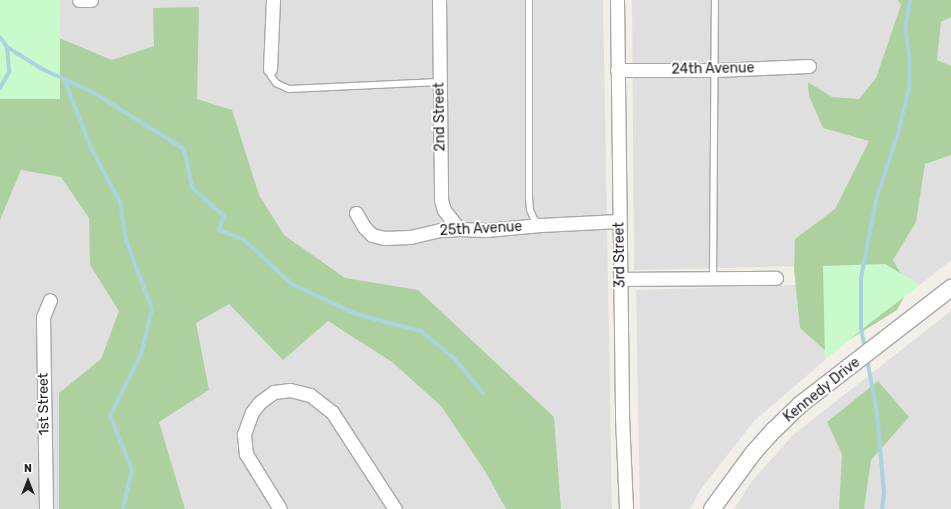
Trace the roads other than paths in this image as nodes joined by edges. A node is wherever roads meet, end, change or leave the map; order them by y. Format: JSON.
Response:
{"nodes":[{"id":1,"x":79,"y":0,"type":"edge"},
{"id":2,"x":91,"y":0,"type":"edge"},
{"id":3,"x":273,"y":0,"type":"edge"},
{"id":4,"x":440,"y":0,"type":"edge"},
{"id":5,"x":529,"y":0,"type":"edge"},
{"id":6,"x":617,"y":0,"type":"edge"},
{"id":7,"x":715,"y":0,"type":"edge"},
{"id":8,"x":809,"y":66,"type":"dead end"},
{"id":9,"x":270,"y":69,"type":"joint"},
{"id":10,"x":617,"y":70,"type":"junction"},
{"id":11,"x":716,"y":70,"type":"junction"},
{"id":12,"x":439,"y":82,"type":"junction"},
{"id":13,"x":356,"y":213,"type":"dead end"},
{"id":14,"x":619,"y":221,"type":"junction"},
{"id":15,"x":541,"y":225,"type":"junction"},
{"id":16,"x":459,"y":229,"type":"junction"},
{"id":17,"x":713,"y":278,"type":"junction"},
{"id":18,"x":776,"y":278,"type":"dead end"},
{"id":19,"x":620,"y":279,"type":"junction"},
{"id":20,"x":951,"y":288,"type":"edge"},
{"id":21,"x":50,"y":300,"type":"dead end"},
{"id":22,"x":46,"y":509,"type":"edge"},
{"id":23,"x":280,"y":509,"type":"edge"},
{"id":24,"x":395,"y":509,"type":"edge"},
{"id":25,"x":626,"y":509,"type":"edge"},
{"id":26,"x":712,"y":509,"type":"edge"}],
"edges":[{"from":1,"to":2,"type":"street"},
{"from":3,"to":9,"type":"street"},
{"from":4,"to":12,"type":"street","name":"2nd Street"},
{"from":5,"to":15,"type":"lane"},
{"from":6,"to":10,"type":"street","name":"3rd Street"},
{"from":7,"to":11,"type":"lane"},
{"from":8,"to":11,"type":"street","name":"24th Avenue"},
{"from":9,"to":12,"type":"lane"},
{"from":10,"to":11,"type":"street","name":"24th Avenue"},
{"from":10,"to":14,"type":"street","name":"3rd Street"},
{"from":11,"to":17,"type":"lane"},
{"from":12,"to":16,"type":"street","name":"2nd Street"},
{"from":13,"to":16,"type":"street","name":"25th Avenue"},
{"from":14,"to":15,"type":"street","name":"25th Avenue"},
{"from":14,"to":19,"type":"street","name":"3rd Street"},
{"from":15,"to":16,"type":"street","name":"25th Avenue"},
{"from":17,"to":18,"type":"street"},
{"from":17,"to":19,"type":"street"},
{"from":19,"to":25,"type":"street","name":"3rd Street"},
{"from":20,"to":26,"type":"street","name":"Kennedy Drive"},
{"from":21,"to":22,"type":"street","name":"1st Street"},
{"from":23,"to":24,"type":"street"}]}
